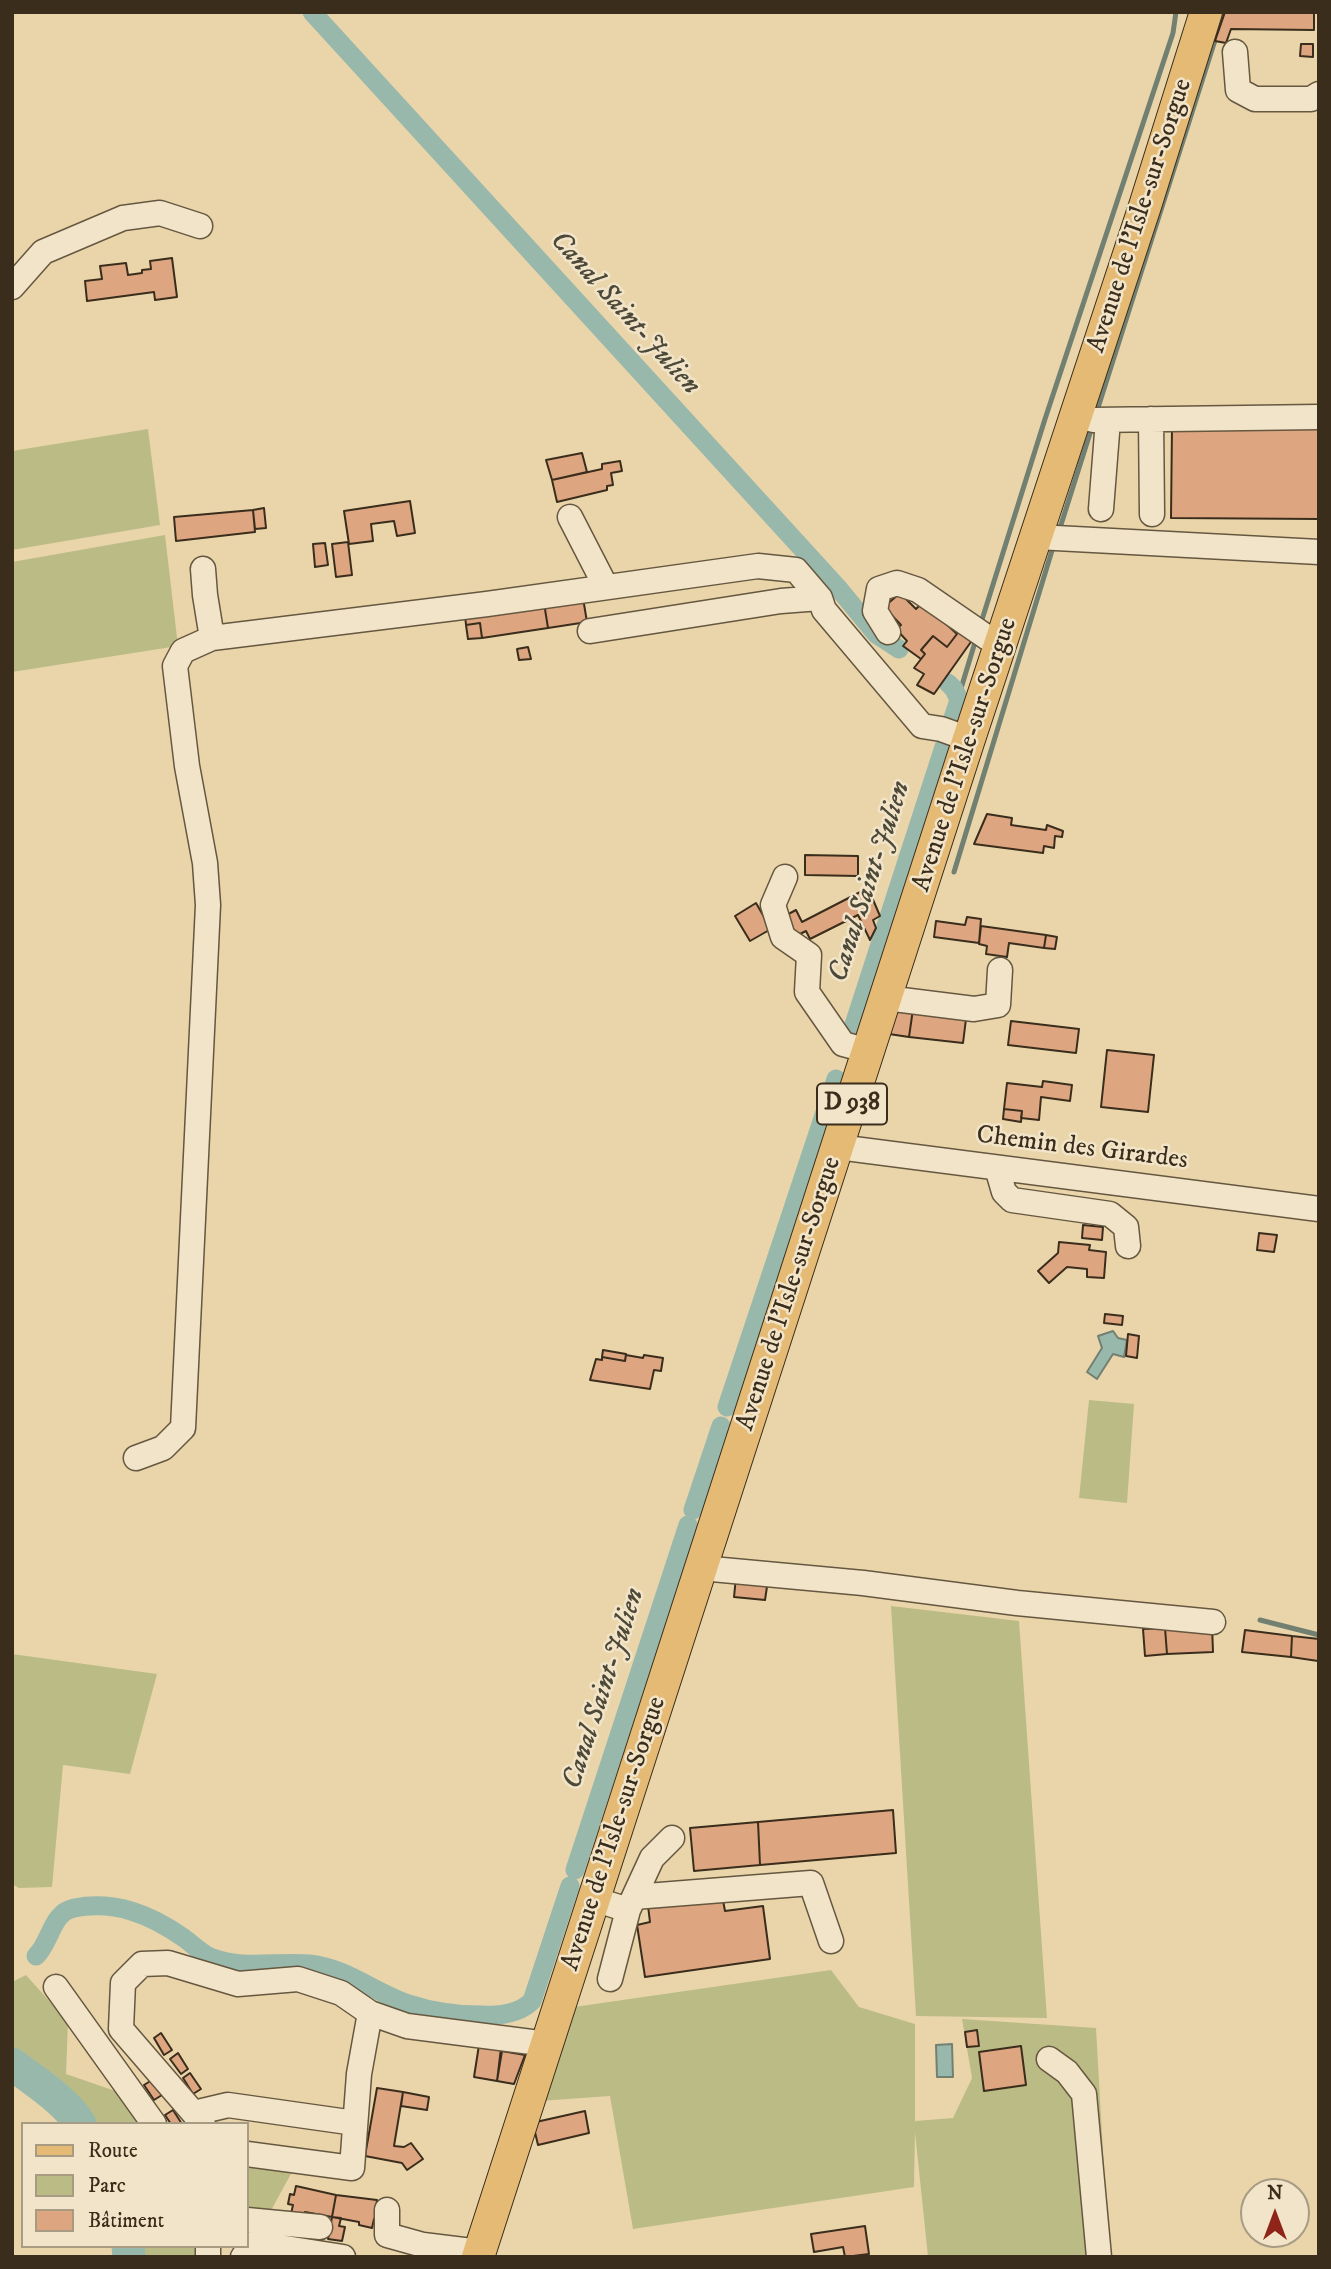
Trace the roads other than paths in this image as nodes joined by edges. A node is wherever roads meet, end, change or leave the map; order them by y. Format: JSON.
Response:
{"nodes":[{"id":1,"x":1206,"y":12,"type":"edge"},
{"id":2,"x":1234,"y":52,"type":"dead end"},
{"id":3,"x":1319,"y":94,"type":"edge"},
{"id":4,"x":200,"y":226,"type":"dead end"},
{"id":5,"x":12,"y":287,"type":"edge"},
{"id":6,"x":1076,"y":416,"type":"junction"},
{"id":7,"x":1319,"y":417,"type":"edge"},
{"id":8,"x":1151,"y":419,"type":"junction"},
{"id":9,"x":1108,"y":420,"type":"junction"},
{"id":10,"x":1101,"y":509,"type":"dead end"},
{"id":11,"x":1152,"y":514,"type":"dead end"},
{"id":12,"x":570,"y":517,"type":"dead end"},
{"id":13,"x":1037,"y":537,"type":"junction"},
{"id":14,"x":1319,"y":552,"type":"edge"},
{"id":15,"x":204,"y":569,"type":"dead end"},
{"id":16,"x":606,"y":587,"type":"junction"},
{"id":17,"x":820,"y":598,"type":"junction"},
{"id":18,"x":590,"y":631,"type":"dead end"},
{"id":19,"x":888,"y":632,"type":"dead end"},
{"id":20,"x":212,"y":638,"type":"junction"},
{"id":21,"x":1001,"y":647,"type":"junction"},
{"id":22,"x":970,"y":739,"type":"junction"},
{"id":23,"x":785,"y":877,"type":"dead end"},
{"id":24,"x":1000,"y":970,"type":"dead end"},
{"id":25,"x":886,"y":998,"type":"junction"},
{"id":26,"x":869,"y":1051,"type":"junction"},
{"id":27,"x":838,"y":1147,"type":"junction"},
{"id":28,"x":997,"y":1168,"type":"junction"},
{"id":29,"x":1319,"y":1209,"type":"edge"},
{"id":30,"x":1128,"y":1246,"type":"dead end"},
{"id":31,"x":136,"y":1458,"type":"dead end"},
{"id":32,"x":701,"y":1568,"type":"junction"},
{"id":33,"x":1213,"y":1622,"type":"dead end"},
{"id":34,"x":672,"y":1838,"type":"dead end"},
{"id":35,"x":594,"y":1899,"type":"junction"},
{"id":36,"x":631,"y":1903,"type":"junction"},
{"id":37,"x":831,"y":1941,"type":"dead end"},
{"id":38,"x":610,"y":1979,"type":"dead end"},
{"id":39,"x":55,"y":1987,"type":"dead end"},
{"id":40,"x":370,"y":2013,"type":"junction"},
{"id":41,"x":547,"y":2044,"type":"junction"},
{"id":42,"x":1049,"y":2059,"type":"dead end"},
{"id":43,"x":199,"y":2119,"type":"edge"},
{"id":44,"x":153,"y":2122,"type":"edge"},
{"id":45,"x":355,"y":2123,"type":"junction"},
{"id":46,"x":248,"y":2154,"type":"edge"},
{"id":47,"x":387,"y":2210,"type":"dead end"},
{"id":48,"x":248,"y":2220,"type":"edge"},
{"id":49,"x":320,"y":2227,"type":"dead end"},
{"id":50,"x":479,"y":2255,"type":"edge"},
{"id":51,"x":243,"y":2257,"type":"edge"},
{"id":52,"x":343,"y":2257,"type":"edge"},
{"id":53,"x":1099,"y":2257,"type":"edge"}],
"edges":[{"from":1,"to":6,"type":"main road","name":"Avenue de l'Isle-sur-Sorgue","number":"D 938"},
{"from":2,"to":3,"type":"street"},
{"from":4,"to":5,"type":"street"},
{"from":6,"to":9,"type":"street"},
{"from":6,"to":13,"type":"main road","name":"Avenue de l'Isle-sur-Sorgue","number":"D 938"},
{"from":7,"to":8,"type":"street"},
{"from":8,"to":9,"type":"street"},
{"from":8,"to":11,"type":"street"},
{"from":9,"to":10,"type":"street"},
{"from":12,"to":16,"type":"street"},
{"from":13,"to":14,"type":"street"},
{"from":13,"to":21,"type":"main road","name":"Avenue de l'Isle-sur-Sorgue","number":"D 938"},
{"from":15,"to":20,"type":"street"},
{"from":16,"to":17,"type":"street"},
{"from":16,"to":20,"type":"street"},
{"from":17,"to":18,"type":"street"},
{"from":17,"to":22,"type":"street"},
{"from":19,"to":21,"type":"street"},
{"from":20,"to":31,"type":"street"},
{"from":21,"to":22,"type":"main road","name":"Avenue de l'Isle-sur-Sorgue","number":"D 938"},
{"from":22,"to":25,"type":"main road","name":"Avenue de l'Isle-sur-Sorgue","number":"D 938"},
{"from":23,"to":26,"type":"street"},
{"from":24,"to":25,"type":"street"},
{"from":25,"to":26,"type":"main road","name":"Avenue de l'Isle-sur-Sorgue","number":"D 938"},
{"from":26,"to":27,"type":"main road","name":"Avenue de l'Isle-sur-Sorgue","number":"D 938"},
{"from":27,"to":28,"type":"street","name":"Chemin des Girardes"},
{"from":27,"to":32,"type":"main road","name":"Avenue de l'Isle-sur-Sorgue","number":"D 938"},
{"from":28,"to":29,"type":"street","name":"Chemin des Girardes"},
{"from":28,"to":30,"type":"street"},
{"from":32,"to":33,"type":"street"},
{"from":32,"to":35,"type":"main road","name":"Avenue de l'Isle-sur-Sorgue","number":"D 938"},
{"from":34,"to":36,"type":"street"},
{"from":35,"to":36,"type":"street"},
{"from":35,"to":41,"type":"main road","name":"Avenue de l'Isle-sur-Sorgue","number":"D 938"},
{"from":36,"to":37,"type":"street"},
{"from":36,"to":38,"type":"street"},
{"from":39,"to":44,"type":"street"},
{"from":40,"to":41,"type":"street"},
{"from":40,"to":43,"type":"street"},
{"from":40,"to":45,"type":"street"},
{"from":41,"to":50,"type":"main road","name":"Avenue de l'Isle-sur-Sorgue","number":"D 938"},
{"from":42,"to":53,"type":"street"},
{"from":43,"to":45,"type":"street"},
{"from":45,"to":46,"type":"street"},
{"from":47,"to":50,"type":"street"},
{"from":48,"to":49,"type":"street"},
{"from":51,"to":52,"type":"street"}]}
